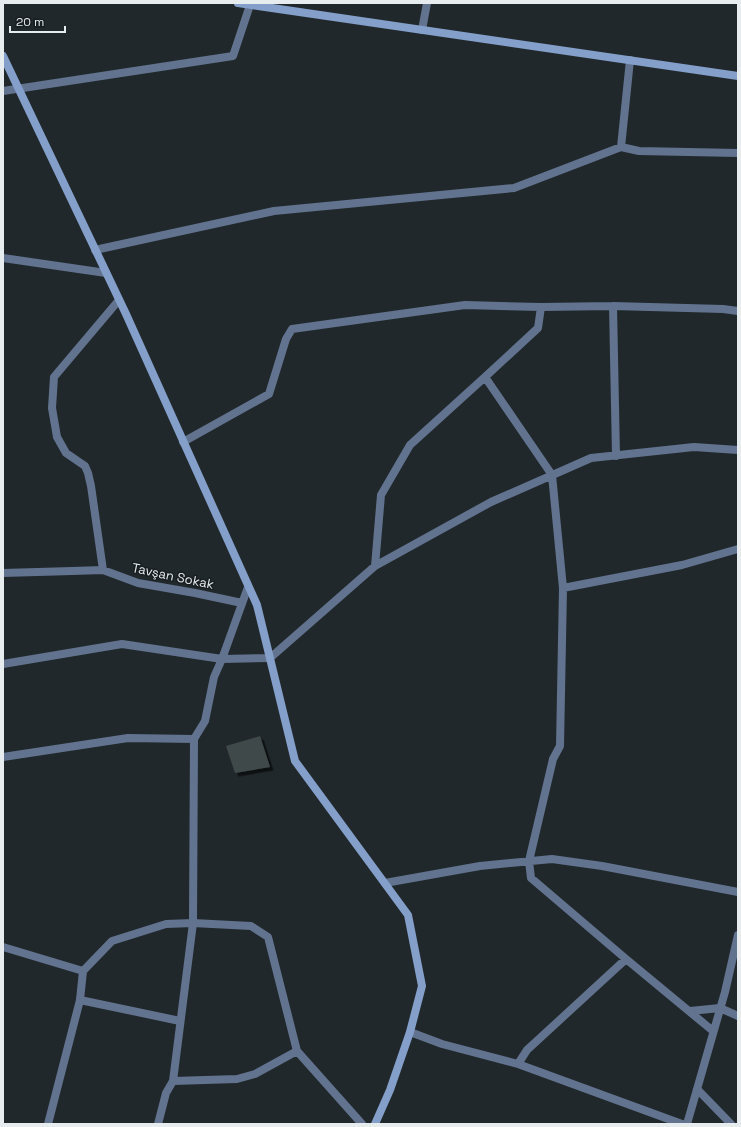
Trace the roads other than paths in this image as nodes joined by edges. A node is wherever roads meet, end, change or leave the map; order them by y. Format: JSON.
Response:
{"nodes":[{"id":1,"x":238,"y":3,"type":"edge"},
{"id":2,"x":427,"y":3,"type":"edge"},
{"id":3,"x":250,"y":5,"type":"junction"},
{"id":4,"x":422,"y":30,"type":"junction"},
{"id":5,"x":3,"y":56,"type":"edge"},
{"id":6,"x":630,"y":60,"type":"junction"},
{"id":7,"x":738,"y":76,"type":"edge"},
{"id":8,"x":19,"y":89,"type":"junction"},
{"id":9,"x":3,"y":91,"type":"edge"},
{"id":10,"x":621,"y":147,"type":"junction"},
{"id":11,"x":738,"y":154,"type":"edge"},
{"id":12,"x":95,"y":250,"type":"junction"},
{"id":13,"x":3,"y":258,"type":"edge"},
{"id":14,"x":106,"y":273,"type":"junction"},
{"id":15,"x":119,"y":300,"type":"junction"},
{"id":16,"x":613,"y":306,"type":"junction"},
{"id":17,"x":541,"y":307,"type":"junction"},
{"id":18,"x":738,"y":311,"type":"edge"},
{"id":19,"x":485,"y":378,"type":"junction"},
{"id":20,"x":183,"y":442,"type":"junction"},
{"id":21,"x":738,"y":450,"type":"edge"},
{"id":22,"x":616,"y":456,"type":"junction"},
{"id":23,"x":552,"y":475,"type":"junction"},
{"id":24,"x":738,"y":549,"type":"edge"},
{"id":25,"x":375,"y":566,"type":"junction"},
{"id":26,"x":102,"y":570,"type":"junction"},
{"id":27,"x":3,"y":572,"type":"edge"},
{"id":28,"x":248,"y":587,"type":"junction"},
{"id":29,"x":563,"y":588,"type":"junction"},
{"id":30,"x":242,"y":603,"type":"junction"},
{"id":31,"x":270,"y":658,"type":"junction"},
{"id":32,"x":222,"y":659,"type":"junction"},
{"id":33,"x":3,"y":664,"type":"edge"},
{"id":34,"x":194,"y":739,"type":"junction"},
{"id":35,"x":3,"y":756,"type":"edge"},
{"id":36,"x":529,"y":861,"type":"junction"},
{"id":37,"x":385,"y":883,"type":"junction"},
{"id":38,"x":738,"y":892,"type":"edge"},
{"id":39,"x":193,"y":923,"type":"junction"},
{"id":40,"x":738,"y":935,"type":"edge"},
{"id":41,"x":3,"y":947,"type":"edge"},
{"id":42,"x":626,"y":959,"type":"junction"},
{"id":43,"x":83,"y":971,"type":"junction"},
{"id":44,"x":80,"y":1000,"type":"junction"},
{"id":45,"x":720,"y":1008,"type":"junction"},
{"id":46,"x":690,"y":1011,"type":"junction"},
{"id":47,"x":738,"y":1016,"type":"edge"},
{"id":48,"x":180,"y":1021,"type":"junction"},
{"id":49,"x":713,"y":1031,"type":"junction"},
{"id":50,"x":410,"y":1032,"type":"junction"},
{"id":51,"x":296,"y":1051,"type":"junction"},
{"id":52,"x":518,"y":1064,"type":"junction"},
{"id":53,"x":172,"y":1081,"type":"junction"},
{"id":54,"x":697,"y":1089,"type":"junction"},
{"id":55,"x":45,"y":1124,"type":"edge"},
{"id":56,"x":158,"y":1124,"type":"edge"},
{"id":57,"x":362,"y":1124,"type":"edge"},
{"id":58,"x":375,"y":1124,"type":"edge"},
{"id":59,"x":682,"y":1124,"type":"edge"},
{"id":60,"x":687,"y":1124,"type":"edge"},
{"id":61,"x":731,"y":1124,"type":"edge"}],
"edges":[{"from":1,"to":3,"type":"street"},
{"from":2,"to":4,"type":"street"},
{"from":3,"to":4,"type":"street"},
{"from":3,"to":8,"type":"street"},
{"from":4,"to":6,"type":"street"},
{"from":5,"to":8,"type":"street"},
{"from":6,"to":7,"type":"street"},
{"from":6,"to":10,"type":"street"},
{"from":8,"to":9,"type":"street"},
{"from":8,"to":12,"type":"street"},
{"from":10,"to":11,"type":"street"},
{"from":10,"to":12,"type":"street"},
{"from":12,"to":14,"type":"street"},
{"from":13,"to":14,"type":"street"},
{"from":14,"to":15,"type":"street"},
{"from":15,"to":20,"type":"street"},
{"from":15,"to":26,"type":"street"},
{"from":16,"to":17,"type":"street"},
{"from":16,"to":18,"type":"street"},
{"from":16,"to":22,"type":"street"},
{"from":17,"to":19,"type":"street"},
{"from":17,"to":20,"type":"street"},
{"from":19,"to":23,"type":"street"},
{"from":19,"to":25,"type":"street"},
{"from":20,"to":28,"type":"street"},
{"from":21,"to":22,"type":"street"},
{"from":22,"to":23,"type":"street"},
{"from":23,"to":25,"type":"street"},
{"from":23,"to":29,"type":"street"},
{"from":24,"to":29,"type":"street"},
{"from":25,"to":31,"type":"street"},
{"from":26,"to":27,"type":"street","name":"Tavşan Sokak"},
{"from":26,"to":30,"type":"street","name":"Tavşan Sokak"},
{"from":28,"to":30,"type":"street"},
{"from":28,"to":31,"type":"street"},
{"from":29,"to":36,"type":"street"},
{"from":30,"to":32,"type":"street"},
{"from":31,"to":32,"type":"street"},
{"from":31,"to":37,"type":"street"},
{"from":32,"to":33,"type":"street"},
{"from":32,"to":34,"type":"street"},
{"from":34,"to":35,"type":"street"},
{"from":34,"to":39,"type":"street"},
{"from":36,"to":37,"type":"street"},
{"from":36,"to":38,"type":"street"},
{"from":36,"to":42,"type":"street"},
{"from":37,"to":50,"type":"street"},
{"from":39,"to":43,"type":"street"},
{"from":39,"to":48,"type":"street"},
{"from":39,"to":51,"type":"street"},
{"from":40,"to":45,"type":"street"},
{"from":41,"to":43,"type":"street"},
{"from":42,"to":46,"type":"street"},
{"from":42,"to":52,"type":"street"},
{"from":43,"to":44,"type":"street"},
{"from":44,"to":48,"type":"street"},
{"from":44,"to":55,"type":"street"},
{"from":45,"to":46,"type":"street"},
{"from":45,"to":47,"type":"street"},
{"from":45,"to":49,"type":"street"},
{"from":46,"to":49,"type":"street"},
{"from":48,"to":53,"type":"street"},
{"from":49,"to":54,"type":"street"},
{"from":50,"to":52,"type":"street"},
{"from":50,"to":58,"type":"street"},
{"from":51,"to":53,"type":"street"},
{"from":51,"to":57,"type":"street"},
{"from":52,"to":59,"type":"street"},
{"from":53,"to":56,"type":"street"},
{"from":54,"to":60,"type":"street"},
{"from":54,"to":61,"type":"street"}]}
